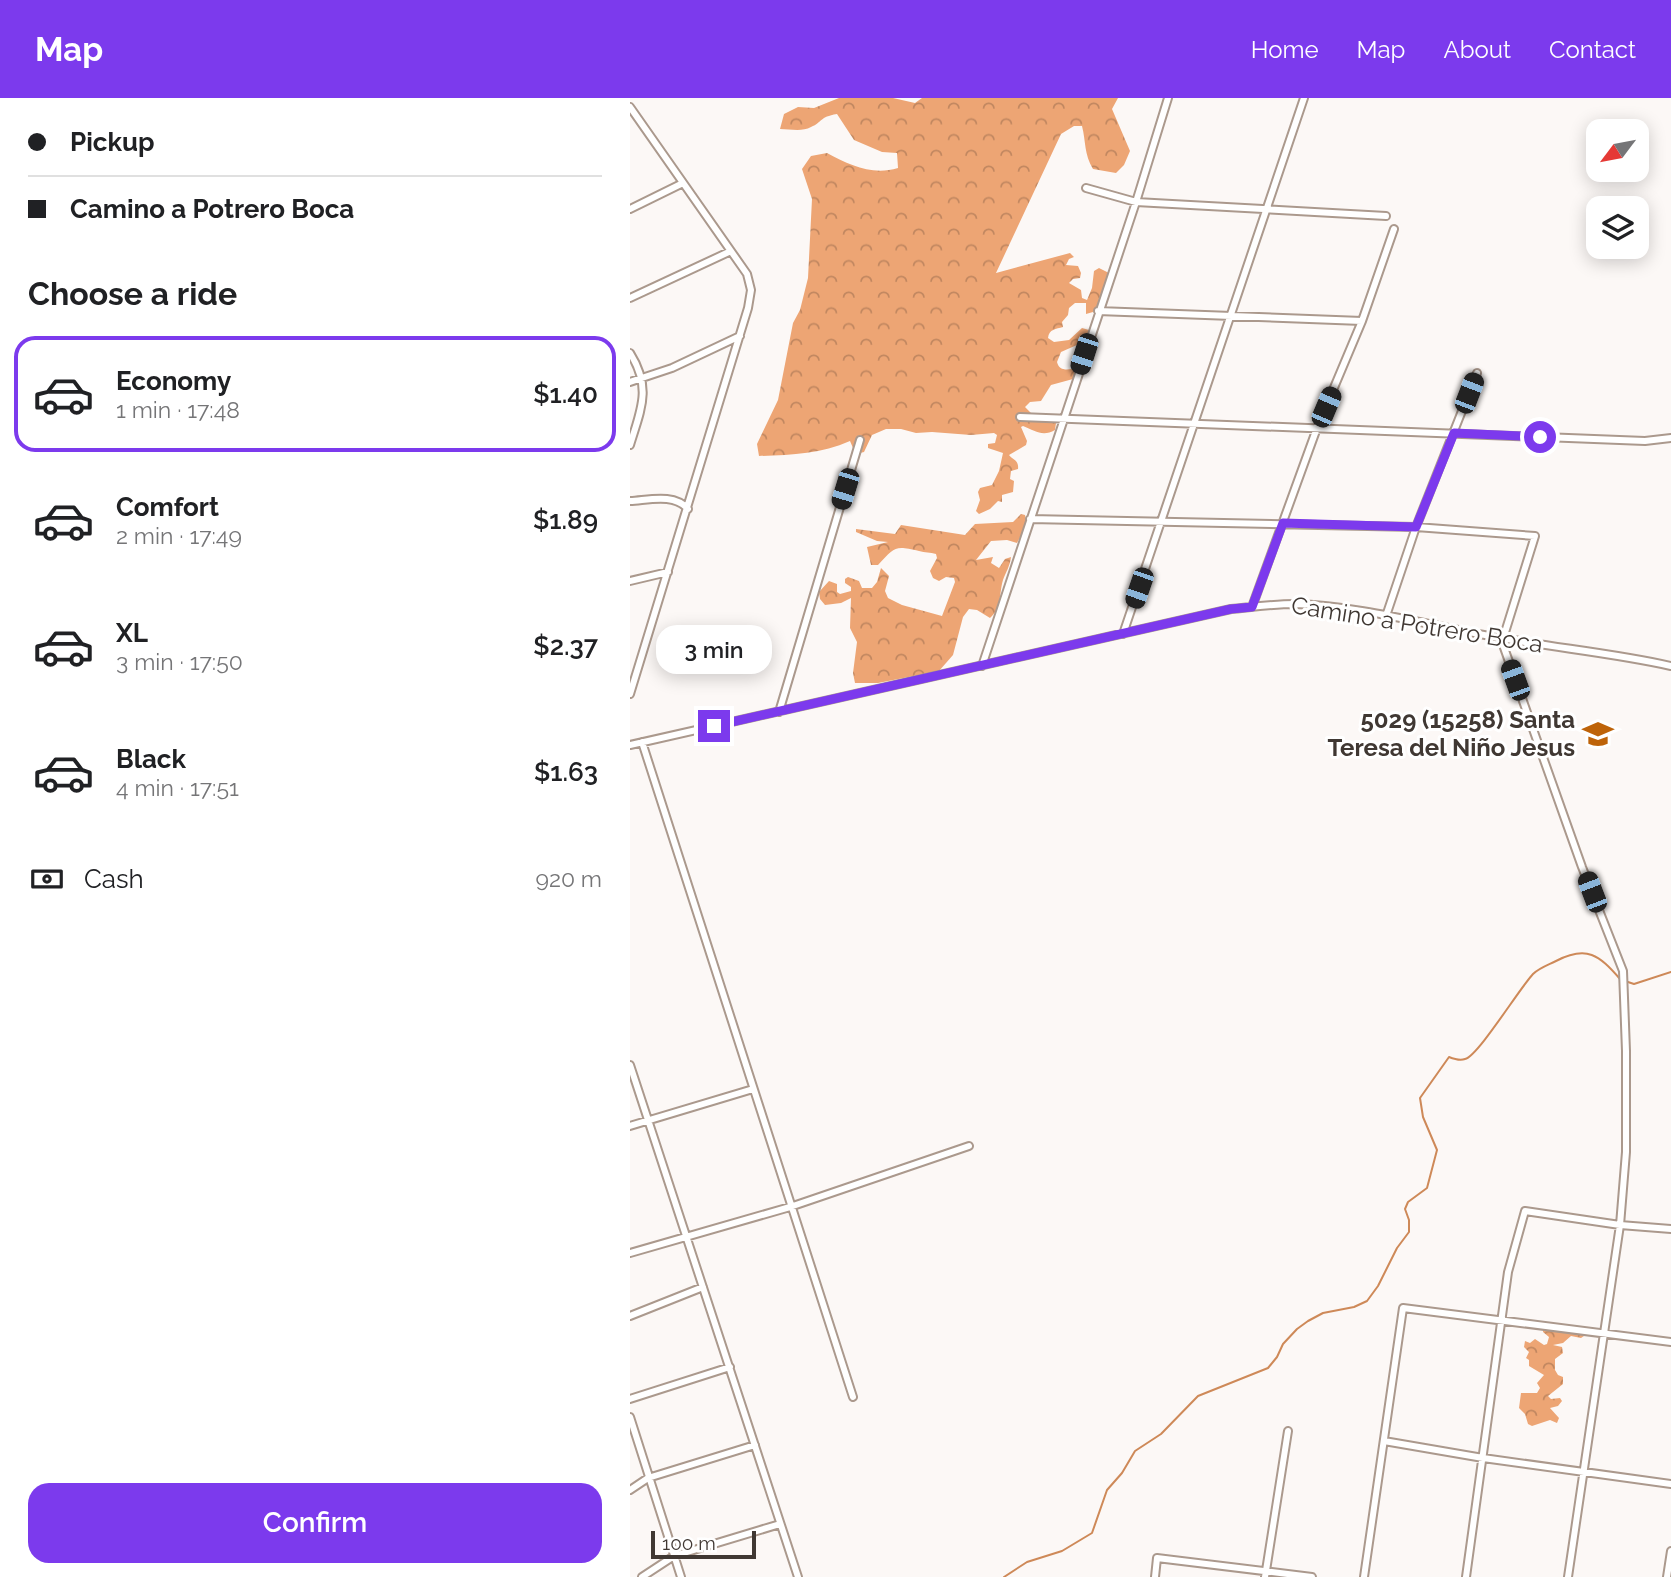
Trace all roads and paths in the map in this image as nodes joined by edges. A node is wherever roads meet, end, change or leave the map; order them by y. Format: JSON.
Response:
{"nodes":[{"id":1,"x":1168,"y":98,"type":"edge"},
{"id":2,"x":1304,"y":98,"type":"edge"},
{"id":3,"x":630,"y":107,"type":"edge"},
{"id":4,"x":638,"y":118,"type":"junction"},
{"id":5,"x":630,"y":122,"type":"edge"},
{"id":6,"x":683,"y":183,"type":"junction"},
{"id":7,"x":1086,"y":188,"type":"dead end"},
{"id":8,"x":1136,"y":202,"type":"junction"},
{"id":9,"x":630,"y":209,"type":"edge"},
{"id":10,"x":1266,"y":209,"type":"junction"},
{"id":11,"x":1386,"y":216,"type":"dead end"},
{"id":12,"x":1394,"y":229,"type":"dead end"},
{"id":13,"x":731,"y":251,"type":"junction"},
{"id":14,"x":630,"y":298,"type":"edge"},
{"id":15,"x":1098,"y":311,"type":"junction"},
{"id":16,"x":1231,"y":316,"type":"junction"},
{"id":17,"x":1362,"y":321,"type":"junction"},
{"id":18,"x":740,"y":336,"type":"junction"},
{"id":19,"x":630,"y":353,"type":"edge"},
{"id":20,"x":1476,"y":373,"type":"dead end"},
{"id":21,"x":642,"y":377,"type":"junction"},
{"id":22,"x":630,"y":382,"type":"edge"},
{"id":23,"x":1020,"y":417,"type":"dead end"},
{"id":24,"x":1063,"y":418,"type":"junction"},
{"id":25,"x":1194,"y":424,"type":"junction"},
{"id":26,"x":1317,"y":428,"type":"junction"},
{"id":27,"x":1454,"y":433,"type":"junction"},
{"id":28,"x":1671,"y":438,"type":"edge"},
{"id":29,"x":860,"y":440,"type":"dead end"},
{"id":30,"x":630,"y":445,"type":"edge"},
{"id":31,"x":630,"y":501,"type":"edge"},
{"id":32,"x":688,"y":509,"type":"junction"},
{"id":33,"x":1030,"y":519,"type":"junction"},
{"id":34,"x":1162,"y":520,"type":"junction"},
{"id":35,"x":1283,"y":523,"type":"junction"},
{"id":36,"x":1416,"y":527,"type":"junction"},
{"id":37,"x":668,"y":572,"type":"junction"},
{"id":38,"x":630,"y":581,"type":"edge"},
{"id":39,"x":1252,"y":607,"type":"junction"},
{"id":40,"x":1386,"y":616,"type":"junction"},
{"id":41,"x":1123,"y":634,"type":"junction"},
{"id":42,"x":1503,"y":638,"type":"junction"},
{"id":43,"x":982,"y":666,"type":"junction"},
{"id":44,"x":1671,"y":666,"type":"edge"},
{"id":45,"x":634,"y":669,"type":"edge"},
{"id":46,"x":630,"y":694,"type":"edge"},
{"id":47,"x":779,"y":712,"type":"junction"},
{"id":48,"x":642,"y":742,"type":"junction"},
{"id":49,"x":630,"y":745,"type":"edge"},
{"id":50,"x":630,"y":1065,"type":"edge"},
{"id":51,"x":753,"y":1089,"type":"junction"},
{"id":52,"x":647,"y":1121,"type":"junction"},
{"id":53,"x":630,"y":1126,"type":"edge"},
{"id":54,"x":969,"y":1146,"type":"dead end"},
{"id":55,"x":790,"y":1207,"type":"junction"},
{"id":56,"x":1620,"y":1225,"type":"junction"},
{"id":57,"x":1671,"y":1228,"type":"edge"},
{"id":58,"x":687,"y":1238,"type":"junction"},
{"id":59,"x":630,"y":1253,"type":"edge"},
{"id":60,"x":703,"y":1287,"type":"junction"},
{"id":61,"x":630,"y":1316,"type":"edge"},
{"id":62,"x":1502,"y":1319,"type":"junction"},
{"id":63,"x":1604,"y":1332,"type":"junction"},
{"id":64,"x":1671,"y":1342,"type":"edge"},
{"id":65,"x":730,"y":1367,"type":"junction"},
{"id":66,"x":853,"y":1397,"type":"dead end"},
{"id":67,"x":630,"y":1399,"type":"edge"},
{"id":68,"x":630,"y":1417,"type":"edge"},
{"id":69,"x":1288,"y":1431,"type":"dead end"},
{"id":70,"x":1384,"y":1441,"type":"junction"},
{"id":71,"x":755,"y":1445,"type":"junction"},
{"id":72,"x":1483,"y":1458,"type":"junction"},
{"id":73,"x":1583,"y":1472,"type":"junction"},
{"id":74,"x":649,"y":1478,"type":"junction"},
{"id":75,"x":1671,"y":1485,"type":"edge"},
{"id":76,"x":630,"y":1490,"type":"edge"},
{"id":77,"x":780,"y":1524,"type":"junction"},
{"id":78,"x":1671,"y":1551,"type":"edge"},
{"id":79,"x":674,"y":1556,"type":"junction"},
{"id":80,"x":1266,"y":1574,"type":"edge"},
{"id":81,"x":642,"y":1577,"type":"edge"},
{"id":82,"x":681,"y":1577,"type":"edge"},
{"id":83,"x":798,"y":1577,"type":"edge"},
{"id":84,"x":1155,"y":1577,"type":"edge"},
{"id":85,"x":1312,"y":1577,"type":"edge"},
{"id":86,"x":1364,"y":1577,"type":"edge"},
{"id":87,"x":1466,"y":1577,"type":"edge"},
{"id":88,"x":1568,"y":1577,"type":"edge"},
{"id":89,"x":1667,"y":1577,"type":"edge"}],
"edges":[{"from":1,"to":8,"type":"street"},
{"from":2,"to":10,"type":"street"},
{"from":3,"to":4,"type":"street"},
{"from":4,"to":5,"type":"street"},
{"from":4,"to":6,"type":"street"},
{"from":6,"to":9,"type":"street"},
{"from":6,"to":13,"type":"street"},
{"from":7,"to":8,"type":"street"},
{"from":8,"to":10,"type":"street"},
{"from":8,"to":15,"type":"street"},
{"from":10,"to":11,"type":"street"},
{"from":10,"to":16,"type":"street"},
{"from":12,"to":17,"type":"street"},
{"from":13,"to":14,"type":"street"},
{"from":13,"to":18,"type":"street"},
{"from":15,"to":16,"type":"street"},
{"from":15,"to":24,"type":"street"},
{"from":16,"to":17,"type":"street"},
{"from":16,"to":25,"type":"street"},
{"from":17,"to":26,"type":"street"},
{"from":18,"to":21,"type":"street"},
{"from":18,"to":32,"type":"street"},
{"from":19,"to":21,"type":"street"},
{"from":20,"to":27,"type":"street"},
{"from":21,"to":22,"type":"street"},
{"from":21,"to":30,"type":"street"},
{"from":23,"to":24,"type":"street"},
{"from":24,"to":25,"type":"street"},
{"from":24,"to":33,"type":"street"},
{"from":25,"to":26,"type":"street"},
{"from":25,"to":34,"type":"street"},
{"from":26,"to":27,"type":"street"},
{"from":26,"to":35,"type":"street"},
{"from":27,"to":28,"type":"street"},
{"from":27,"to":36,"type":"street"},
{"from":29,"to":47,"type":"street"},
{"from":31,"to":32,"type":"street"},
{"from":32,"to":37,"type":"street"},
{"from":33,"to":34,"type":"street"},
{"from":33,"to":43,"type":"street"},
{"from":34,"to":35,"type":"street"},
{"from":34,"to":41,"type":"street"},
{"from":35,"to":36,"type":"street"},
{"from":35,"to":39,"type":"street"},
{"from":36,"to":40,"type":"street"},
{"from":36,"to":42,"type":"street"},
{"from":37,"to":38,"type":"street"},
{"from":37,"to":45,"type":"street"},
{"from":39,"to":40,"type":"street","name":"Camino a Potrero Boca"},
{"from":39,"to":41,"type":"street","name":"Camino a Potrero Boca"},
{"from":40,"to":42,"type":"street","name":"Camino a Potrero Boca"},
{"from":41,"to":43,"type":"street","name":"Camino a Potrero Boca"},
{"from":42,"to":44,"type":"street","name":"Camino a Potrero Boca"},
{"from":42,"to":56,"type":"street"},
{"from":43,"to":47,"type":"street","name":"Camino a Potrero Boca"},
{"from":45,"to":46,"type":"street"},
{"from":47,"to":48,"type":"street","name":"Camino a Potrero Boca"},
{"from":48,"to":49,"type":"street","name":"Camino a Potrero Boca"},
{"from":48,"to":51,"type":"street"},
{"from":50,"to":52,"type":"street"},
{"from":51,"to":52,"type":"street"},
{"from":51,"to":55,"type":"street"},
{"from":52,"to":53,"type":"street"},
{"from":52,"to":58,"type":"street"},
{"from":54,"to":55,"type":"street"},
{"from":55,"to":58,"type":"street"},
{"from":55,"to":66,"type":"street"},
{"from":56,"to":57,"type":"street"},
{"from":56,"to":62,"type":"street"},
{"from":56,"to":63,"type":"street"},
{"from":58,"to":59,"type":"street"},
{"from":58,"to":60,"type":"street"},
{"from":60,"to":61,"type":"street"},
{"from":60,"to":65,"type":"street"},
{"from":62,"to":63,"type":"street"},
{"from":62,"to":70,"type":"street"},
{"from":62,"to":72,"type":"street"},
{"from":63,"to":64,"type":"street"},
{"from":63,"to":73,"type":"street"},
{"from":65,"to":67,"type":"street"},
{"from":65,"to":71,"type":"street"},
{"from":68,"to":74,"type":"street"},
{"from":69,"to":80,"type":"street"},
{"from":70,"to":72,"type":"street"},
{"from":70,"to":86,"type":"street"},
{"from":71,"to":74,"type":"street"},
{"from":71,"to":77,"type":"street"},
{"from":72,"to":73,"type":"street"},
{"from":72,"to":87,"type":"street"},
{"from":73,"to":75,"type":"street"},
{"from":73,"to":88,"type":"street"},
{"from":74,"to":76,"type":"street"},
{"from":74,"to":79,"type":"street"},
{"from":77,"to":79,"type":"street"},
{"from":77,"to":83,"type":"street"},
{"from":78,"to":89,"type":"street"},
{"from":79,"to":81,"type":"street"},
{"from":79,"to":82,"type":"street"},
{"from":80,"to":84,"type":"street"},
{"from":80,"to":85,"type":"street"}]}
